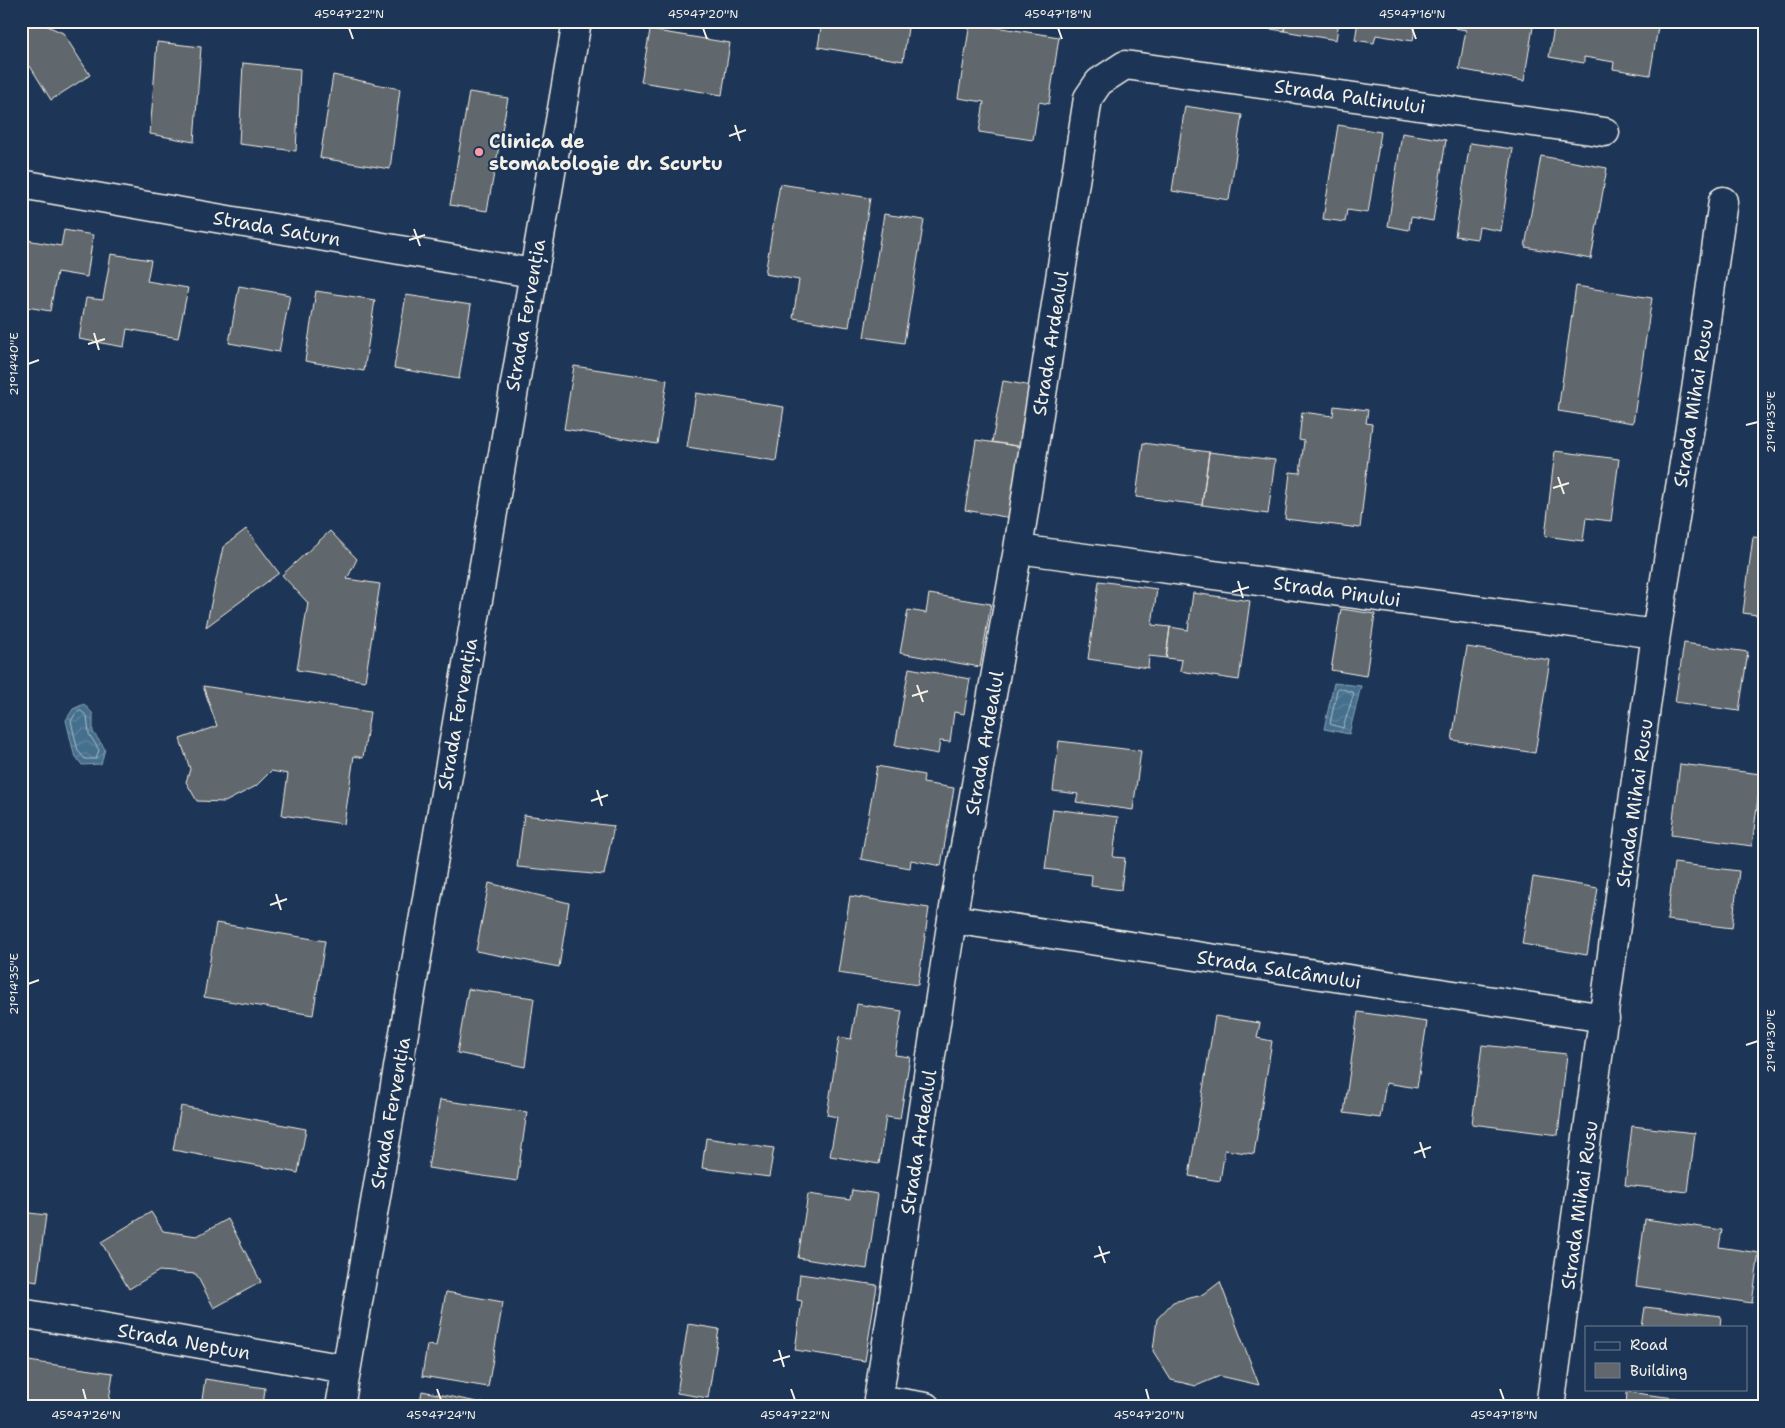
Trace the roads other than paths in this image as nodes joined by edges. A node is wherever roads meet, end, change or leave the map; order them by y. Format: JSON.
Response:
{"nodes":[{"id":1,"x":577,"y":21,"type":"edge"},
{"id":2,"x":1099,"y":82,"type":"joint"},
{"id":3,"x":1605,"y":132,"type":"dead end"},
{"id":4,"x":21,"y":184,"type":"edge"},
{"id":5,"x":1723,"y":201,"type":"dead end"},
{"id":6,"x":532,"y":273,"type":"junction"},
{"id":7,"x":1018,"y":549,"type":"junction"},
{"id":8,"x":1656,"y":634,"type":"junction"},
{"id":9,"x":952,"y":919,"type":"junction"},
{"id":10,"x":1605,"y":1018,"type":"junction"},
{"id":11,"x":21,"y":1313,"type":"edge"},
{"id":12,"x":346,"y":1368,"type":"junction"},
{"id":13,"x":877,"y":1403,"type":"edge"},
{"id":14,"x":340,"y":1407,"type":"edge"},
{"id":15,"x":926,"y":1407,"type":"edge"},
{"id":16,"x":1550,"y":1407,"type":"edge"}],
"edges":[{"from":1,"to":6,"type":"street","name":"Strada Fervenția"},
{"from":2,"to":3,"type":"street","name":"Strada Paltinului"},
{"from":2,"to":7,"type":"street","name":"Strada Ardealul"},
{"from":4,"to":6,"type":"street","name":"Strada Saturn"},
{"from":5,"to":8,"type":"street","name":"Strada Mihai Rusu"},
{"from":6,"to":12,"type":"street","name":"Strada Fervenția"},
{"from":7,"to":8,"type":"street","name":"Strada Pinului"},
{"from":7,"to":9,"type":"street","name":"Strada Ardealul"},
{"from":8,"to":10,"type":"street","name":"Strada Mihai Rusu"},
{"from":9,"to":10,"type":"street","name":"Strada Salcâmului"},
{"from":9,"to":13,"type":"street","name":"Strada Ardealul"},
{"from":10,"to":16,"type":"street","name":"Strada Mihai Rusu"},
{"from":11,"to":12,"type":"street","name":"Strada Neptun"},
{"from":12,"to":14,"type":"street","name":"Strada Fervenția"},
{"from":13,"to":15,"type":"street"}]}
